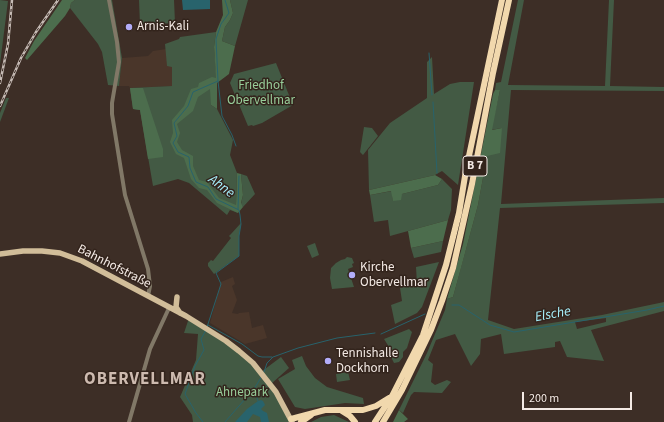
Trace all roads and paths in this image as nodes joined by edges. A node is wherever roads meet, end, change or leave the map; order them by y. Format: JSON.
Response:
{"nodes":[{"id":1,"x":109,"y":0,"type":"edge"},
{"id":2,"x":502,"y":0,"type":"edge"},
{"id":3,"x":509,"y":0,"type":"edge"},
{"id":4,"x":0,"y":254,"type":"edge"},
{"id":5,"x":148,"y":296,"type":"junction"},
{"id":6,"x":177,"y":297,"type":"dead end"},
{"id":7,"x":169,"y":308,"type":"junction"},
{"id":8,"x":180,"y":313,"type":"junction"},
{"id":9,"x":392,"y":396,"type":"junction"},
{"id":10,"x":338,"y":410,"type":"junction"},
{"id":11,"x":312,"y":414,"type":"junction"},
{"id":12,"x":292,"y":421,"type":"edge"},
{"id":13,"x":303,"y":421,"type":"edge"},
{"id":14,"x":129,"y":422,"type":"edge"},
{"id":15,"x":355,"y":422,"type":"edge"},
{"id":16,"x":375,"y":422,"type":"edge"},
{"id":17,"x":384,"y":422,"type":"edge"}],
"edges":[{"from":1,"to":5,"type":"street"},
{"from":2,"to":9,"type":"highway","number":"B 7"},
{"from":3,"to":17,"type":"highway","number":"B 7"},
{"from":4,"to":5,"type":"main road","name":"Bahnhofstraße"},
{"from":5,"to":7,"type":"main road","name":"Bahnhofstraße"},
{"from":6,"to":8,"type":"main road"},
{"from":7,"to":8,"type":"main road","name":"Bahnhofstraße"},
{"from":7,"to":14,"type":"street"},
{"from":8,"to":12,"type":"main road","name":"Bahnhofstraße"},
{"from":9,"to":10,"type":"highway"},
{"from":9,"to":16,"type":"highway","number":"B 7"},
{"from":10,"to":11,"type":"highway"},
{"from":10,"to":15,"type":"highway"},
{"from":11,"to":12,"type":"highway"},
{"from":11,"to":13,"type":"highway"}]}
